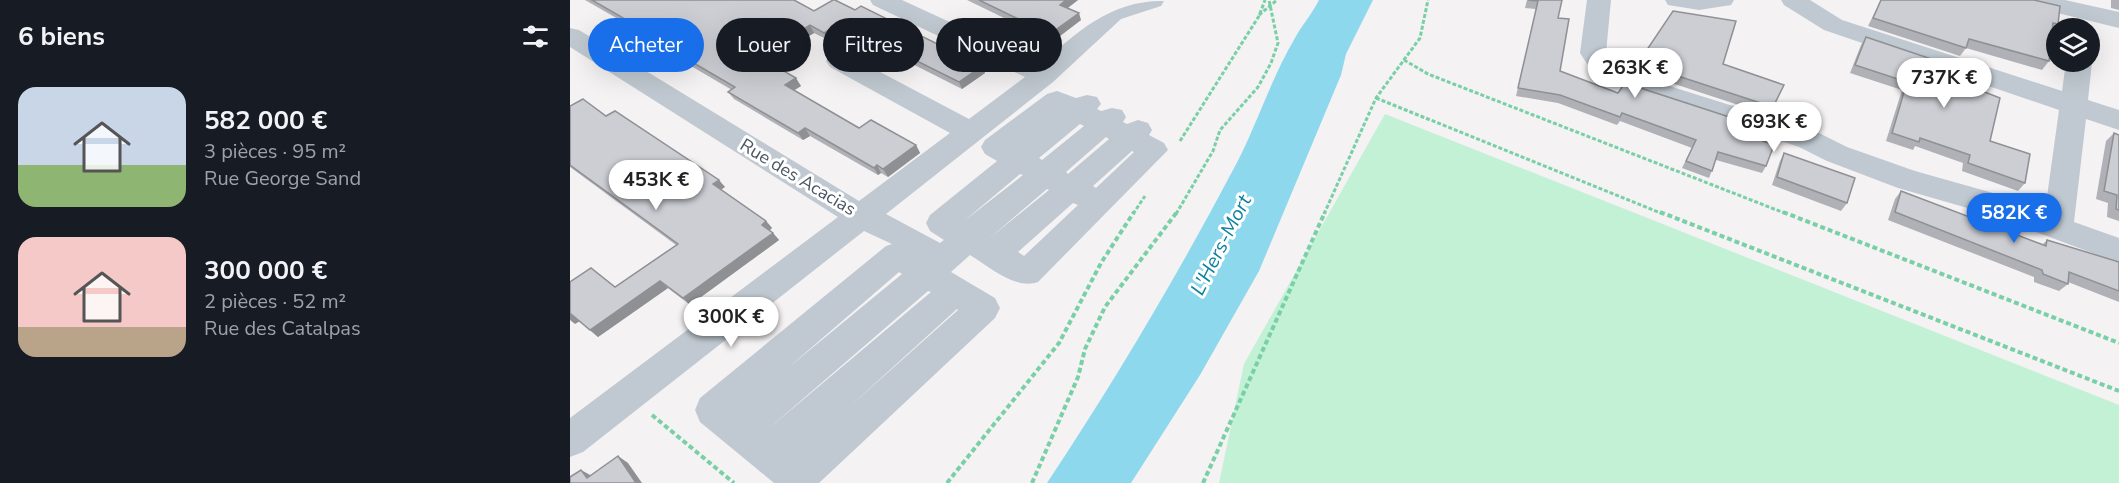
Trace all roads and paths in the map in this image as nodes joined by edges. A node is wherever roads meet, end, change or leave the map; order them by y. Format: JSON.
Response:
{"nodes":[{"id":1,"x":882,"y":0,"type":"edge"},
{"id":2,"x":1265,"y":0,"type":"edge"},
{"id":3,"x":1269,"y":0,"type":"edge"},
{"id":4,"x":1277,"y":0,"type":"edge"},
{"id":5,"x":1428,"y":0,"type":"edge"},
{"id":6,"x":1599,"y":0,"type":"edge"},
{"id":7,"x":1677,"y":0,"type":"edge"},
{"id":8,"x":1722,"y":0,"type":"edge"},
{"id":9,"x":1792,"y":0,"type":"edge"},
{"id":10,"x":2034,"y":0,"type":"edge"},
{"id":11,"x":1152,"y":1,"type":"edge"},
{"id":12,"x":1271,"y":6,"type":"junction"},
{"id":13,"x":2084,"y":14,"type":"edge"},
{"id":14,"x":1259,"y":16,"type":"junction"},
{"id":15,"x":2119,"y":21,"type":"edge"},
{"id":16,"x":570,"y":36,"type":"edge"},
{"id":17,"x":1404,"y":60,"type":"junction"},
{"id":18,"x":859,"y":72,"type":"edge"},
{"id":19,"x":2078,"y":72,"type":"edge"},
{"id":20,"x":1044,"y":76,"type":"junction"},
{"id":21,"x":1376,"y":98,"type":"junction"},
{"id":22,"x":2074,"y":106,"type":"junction"},
{"id":23,"x":2119,"y":120,"type":"edge"},
{"id":24,"x":1108,"y":121,"type":"junction"},
{"id":25,"x":970,"y":132,"type":"junction"},
{"id":26,"x":1174,"y":150,"type":"dead end"},
{"id":27,"x":1018,"y":160,"type":"junction"},
{"id":28,"x":1044,"y":174,"type":"junction"},
{"id":29,"x":1071,"y":188,"type":"junction"},
{"id":30,"x":1149,"y":189,"type":"dead end"},
{"id":31,"x":1099,"y":203,"type":"junction"},
{"id":32,"x":862,"y":216,"type":"junction"},
{"id":33,"x":2058,"y":229,"type":"junction"},
{"id":34,"x":968,"y":238,"type":"junction"},
{"id":35,"x":2119,"y":251,"type":"edge"},
{"id":36,"x":995,"y":254,"type":"junction"},
{"id":37,"x":942,"y":275,"type":"junction"},
{"id":38,"x":812,"y":327,"type":"junction"},
{"id":39,"x":2119,"y":343,"type":"edge"},
{"id":40,"x":840,"y":346,"type":"junction"},
{"id":41,"x":868,"y":368,"type":"junction"},
{"id":42,"x":896,"y":388,"type":"junction"},
{"id":43,"x":2119,"y":391,"type":"edge"},
{"id":44,"x":628,"y":394,"type":"junction"},
{"id":45,"x":715,"y":422,"type":"junction"},
{"id":46,"x":570,"y":440,"type":"edge"},
{"id":47,"x":768,"y":455,"type":"junction"},
{"id":48,"x":734,"y":483,"type":"edge"},
{"id":49,"x":947,"y":483,"type":"edge"},
{"id":50,"x":1032,"y":483,"type":"edge"},
{"id":51,"x":1203,"y":483,"type":"edge"}],
"edges":[{"from":1,"to":20,"type":"street"},
{"from":2,"to":14,"type":"path"},
{"from":3,"to":12,"type":"path"},
{"from":4,"to":12,"type":"path"},
{"from":5,"to":17,"type":"path"},
{"from":6,"to":33,"type":"street"},
{"from":7,"to":8,"type":"street"},
{"from":9,"to":22,"type":"street"},
{"from":10,"to":13,"type":"street"},
{"from":11,"to":20,"type":"street","name":"Rue des Acacias"},
{"from":12,"to":14,"type":"path"},
{"from":12,"to":50,"type":"path"},
{"from":13,"to":15,"type":"street"},
{"from":14,"to":26,"type":"path"},
{"from":16,"to":32,"type":"street","name":"Rue des Acacias"},
{"from":17,"to":21,"type":"path"},
{"from":17,"to":39,"type":"path"},
{"from":18,"to":25,"type":"street"},
{"from":19,"to":22,"type":"street"},
{"from":20,"to":25,"type":"street","name":"Rue des Acacias"},
{"from":21,"to":43,"type":"path"},
{"from":21,"to":51,"type":"path"},
{"from":22,"to":23,"type":"street"},
{"from":22,"to":33,"type":"street"},
{"from":24,"to":27,"type":"street"},
{"from":24,"to":28,"type":"street"},
{"from":24,"to":29,"type":"street"},
{"from":24,"to":31,"type":"street"},
{"from":25,"to":32,"type":"street","name":"Rue des Acacias"},
{"from":27,"to":28,"type":"street"},
{"from":27,"to":34,"type":"street"},
{"from":28,"to":29,"type":"street"},
{"from":28,"to":34,"type":"street"},
{"from":29,"to":31,"type":"street"},
{"from":29,"to":36,"type":"street"},
{"from":30,"to":49,"type":"path"},
{"from":31,"to":36,"type":"street"},
{"from":32,"to":37,"type":"street"},
{"from":32,"to":44,"type":"street"},
{"from":33,"to":35,"type":"street"},
{"from":34,"to":36,"type":"street"},
{"from":34,"to":37,"type":"street"},
{"from":37,"to":38,"type":"street"},
{"from":37,"to":40,"type":"street"},
{"from":37,"to":41,"type":"street"},
{"from":37,"to":42,"type":"street"},
{"from":38,"to":40,"type":"street"},
{"from":38,"to":45,"type":"street"},
{"from":40,"to":41,"type":"street"},
{"from":40,"to":45,"type":"street"},
{"from":41,"to":42,"type":"street"},
{"from":41,"to":47,"type":"street"},
{"from":42,"to":47,"type":"street"},
{"from":44,"to":46,"type":"street"},
{"from":44,"to":48,"type":"path"},
{"from":45,"to":47,"type":"street"}]}
